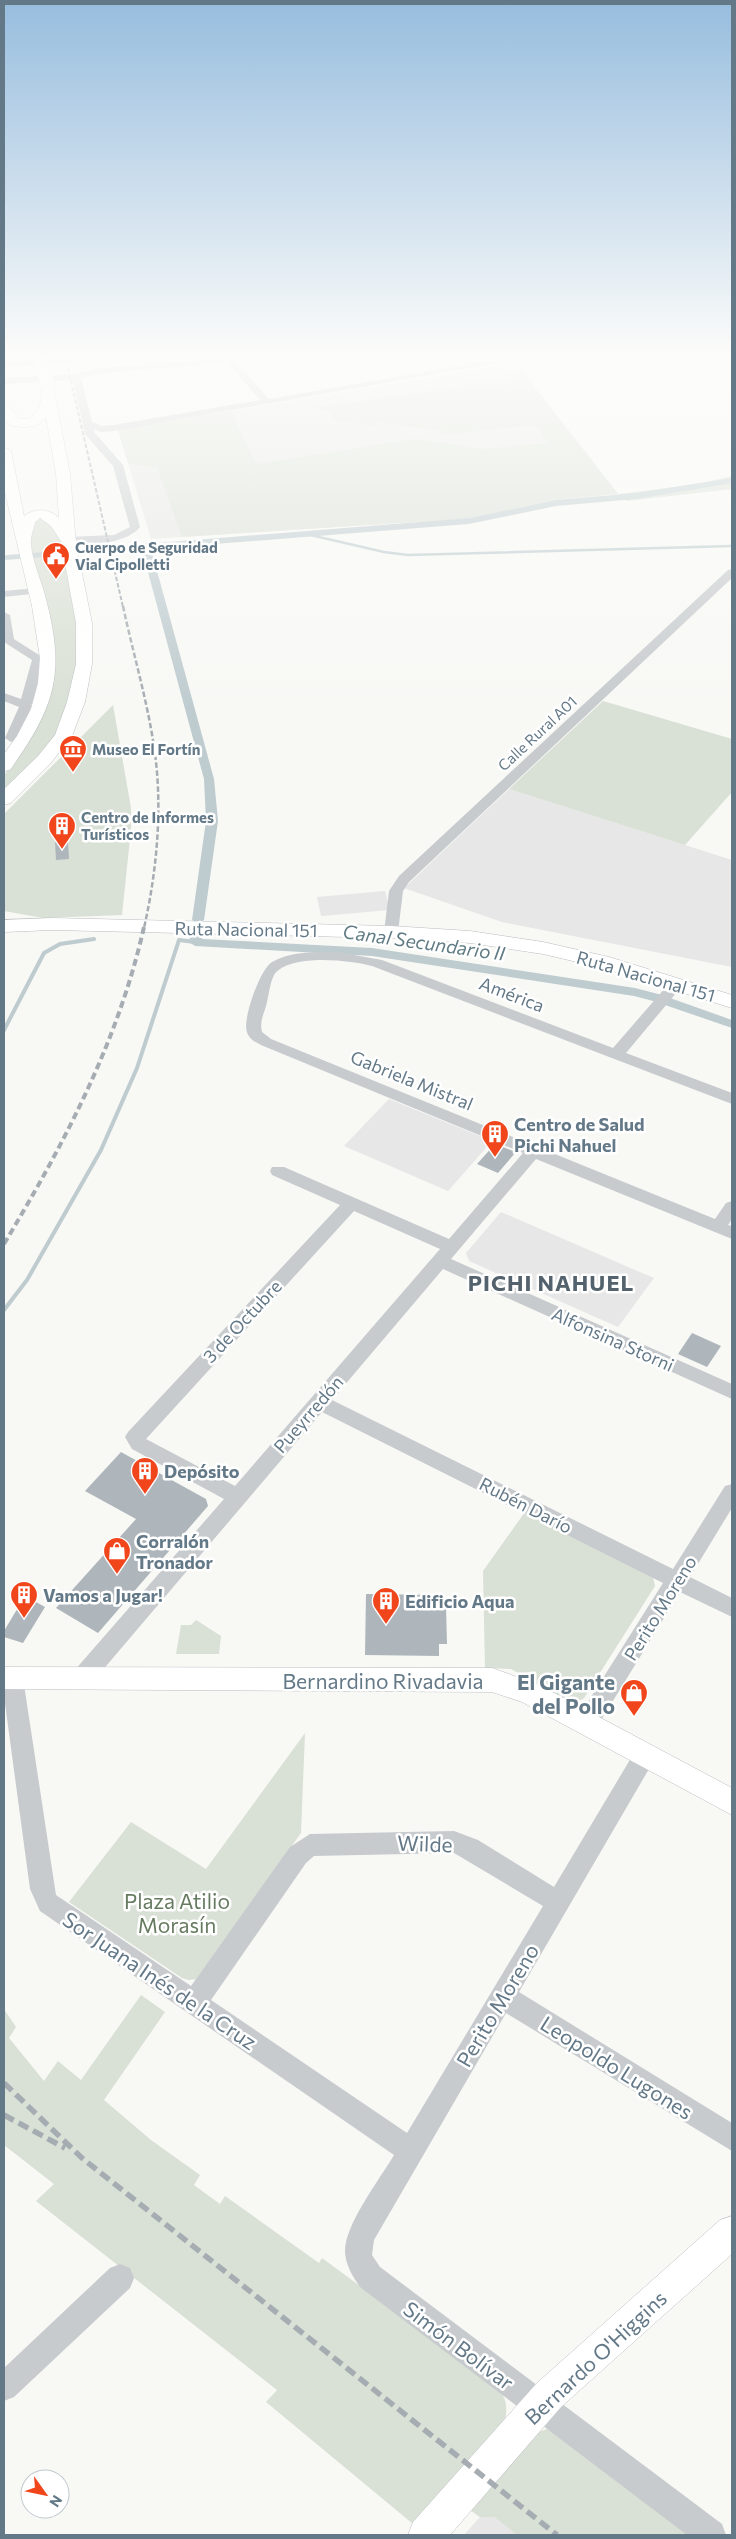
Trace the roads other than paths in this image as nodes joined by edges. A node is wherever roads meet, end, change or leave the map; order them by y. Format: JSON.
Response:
{"nodes":[{"id":1,"x":9,"y":473,"type":"edge"},
{"id":2,"x":63,"y":473,"type":"edge"},
{"id":3,"x":120,"y":473,"type":"edge"},
{"id":4,"x":69,"y":542,"type":"junction"},
{"id":5,"x":25,"y":552,"type":"junction"},
{"id":6,"x":732,"y":572,"type":"edge"},
{"id":7,"x":36,"y":591,"type":"junction"},
{"id":8,"x":4,"y":594,"type":"edge"},
{"id":9,"x":4,"y":615,"type":"edge"},
{"id":10,"x":5,"y":639,"type":"edge"},
{"id":11,"x":44,"y":662,"type":"junction"},
{"id":12,"x":4,"y":697,"type":"edge"},
{"id":13,"x":26,"y":705,"type":"junction"},
{"id":14,"x":6,"y":740,"type":"edge"},
{"id":15,"x":4,"y":766,"type":"edge"},
{"id":16,"x":4,"y":799,"type":"edge"},
{"id":17,"x":4,"y":917,"type":"edge"},
{"id":18,"x":52,"y":924,"type":"junction"},
{"id":19,"x":4,"y":926,"type":"edge"},
{"id":20,"x":391,"y":932,"type":"junction"},
{"id":21,"x":273,"y":968,"type":"joint"},
{"id":22,"x":678,"y":983,"type":"junction"},
{"id":23,"x":730,"y":998,"type":"edge"},
{"id":24,"x":616,"y":1054,"type":"junction"},
{"id":25,"x":732,"y":1099,"type":"edge"},
{"id":26,"x":534,"y":1151,"type":"junction"},
{"id":27,"x":278,"y":1171,"type":"dead end"},
{"id":28,"x":352,"y":1203,"type":"junction"},
{"id":29,"x":732,"y":1207,"type":"edge"},
{"id":30,"x":725,"y":1230,"type":"edge"},
{"id":31,"x":446,"y":1254,"type":"junction"},
{"id":32,"x":732,"y":1392,"type":"edge"},
{"id":33,"x":319,"y":1402,"type":"junction"},
{"id":34,"x":732,"y":1492,"type":"edge"},
{"id":35,"x":237,"y":1497,"type":"junction"},
{"id":36,"x":677,"y":1581,"type":"junction"},
{"id":37,"x":732,"y":1608,"type":"edge"},
{"id":38,"x":8,"y":1678,"type":"edge"},
{"id":39,"x":82,"y":1678,"type":"junction"},
{"id":40,"x":587,"y":1723,"type":"junction"},
{"id":41,"x":645,"y":1755,"type":"junction"},
{"id":42,"x":732,"y":1802,"type":"edge"},
{"id":43,"x":558,"y":1902,"type":"junction"},
{"id":44,"x":502,"y":1996,"type":"junction"},
{"id":45,"x":194,"y":2003,"type":"junction"},
{"id":46,"x":732,"y":2138,"type":"edge"},
{"id":47,"x":411,"y":2151,"type":"junction"},
{"id":48,"x":732,"y":2232,"type":"edge"},
{"id":49,"x":358,"y":2257,"type":"joint"},
{"id":50,"x":120,"y":2278,"type":"dead end"},
{"id":51,"x":4,"y":2387,"type":"edge"},
{"id":52,"x":539,"y":2405,"type":"junction"},
{"id":53,"x":426,"y":2535,"type":"edge"},
{"id":54,"x":711,"y":2535,"type":"edge"}],
"edges":[{"from":1,"to":5,"type":"highway"},
{"from":2,"to":4,"type":"highway"},
{"from":3,"to":4,"type":"street"},
{"from":4,"to":5,"type":"highway"},
{"from":4,"to":16,"type":"highway"},
{"from":5,"to":7,"type":"highway"},
{"from":6,"to":20,"type":"street","name":"Calle Rural A01"},
{"from":7,"to":8,"type":"street"},
{"from":7,"to":11,"type":"highway"},
{"from":9,"to":10,"type":"street"},
{"from":10,"to":11,"type":"street"},
{"from":11,"to":13,"type":"street"},
{"from":11,"to":15,"type":"highway"},
{"from":12,"to":13,"type":"street"},
{"from":13,"to":14,"type":"street"},
{"from":17,"to":18,"type":"highway","name":"Ruta Nacional 151"},
{"from":18,"to":19,"type":"highway","name":"Ruta Nacional 151"},
{"from":18,"to":20,"type":"highway","name":"Ruta Nacional 151"},
{"from":20,"to":22,"type":"highway","name":"Ruta Nacional 151"},
{"from":21,"to":24,"type":"street","name":"América"},
{"from":21,"to":26,"type":"street","name":"Gabriela Mistral"},
{"from":22,"to":23,"type":"highway","name":"Ruta Nacional 151"},
{"from":22,"to":24,"type":"street"},
{"from":24,"to":25,"type":"street","name":"América"},
{"from":26,"to":30,"type":"street","name":"Gabriela Mistral"},
{"from":26,"to":31,"type":"street","name":"Pueyrredón"},
{"from":27,"to":28,"type":"street","name":"Alfonsina Storni"},
{"from":28,"to":31,"type":"street","name":"Alfonsina Storni"},
{"from":28,"to":35,"type":"street","name":"3 de Octubre"},
{"from":29,"to":30,"type":"street"},
{"from":31,"to":32,"type":"street","name":"Alfonsina Storni"},
{"from":31,"to":33,"type":"street","name":"Pueyrredón"},
{"from":33,"to":35,"type":"street","name":"Pueyrredón"},
{"from":33,"to":36,"type":"street","name":"Rubén Darío"},
{"from":34,"to":36,"type":"street","name":"Perito Moreno"},
{"from":35,"to":39,"type":"street","name":"Pueyrredón"},
{"from":36,"to":37,"type":"street","name":"Rubén Darío"},
{"from":36,"to":40,"type":"street","name":"Perito Moreno"},
{"from":38,"to":39,"type":"main road","name":"Bernardino Rivadavia"},
{"from":38,"to":45,"type":"street","name":"Sor Juana Inés de la Cruz"},
{"from":39,"to":40,"type":"main road","name":"Bernardino Rivadavia"},
{"from":40,"to":41,"type":"main road","name":"Bernardino Rivadavia"},
{"from":41,"to":42,"type":"main road","name":"Bernardino Rivadavia"},
{"from":41,"to":43,"type":"street","name":"Perito Moreno"},
{"from":43,"to":44,"type":"street","name":"Perito Moreno"},
{"from":43,"to":45,"type":"street","name":"Wilde"},
{"from":44,"to":46,"type":"street","name":"Leopoldo Lugones"},
{"from":44,"to":47,"type":"street","name":"Perito Moreno"},
{"from":45,"to":47,"type":"street","name":"Sor Juana Inés de la Cruz"},
{"from":47,"to":49,"type":"street","name":"Perito Moreno"},
{"from":48,"to":52,"type":"main road","name":"Bernardo O'Higgins"},
{"from":49,"to":52,"type":"street","name":"Simón Bolívar"},
{"from":50,"to":51,"type":"street"},
{"from":52,"to":53,"type":"main road","name":"Bernardo O'Higgins"},
{"from":52,"to":54,"type":"street","name":"Simón Bolívar"}]}
